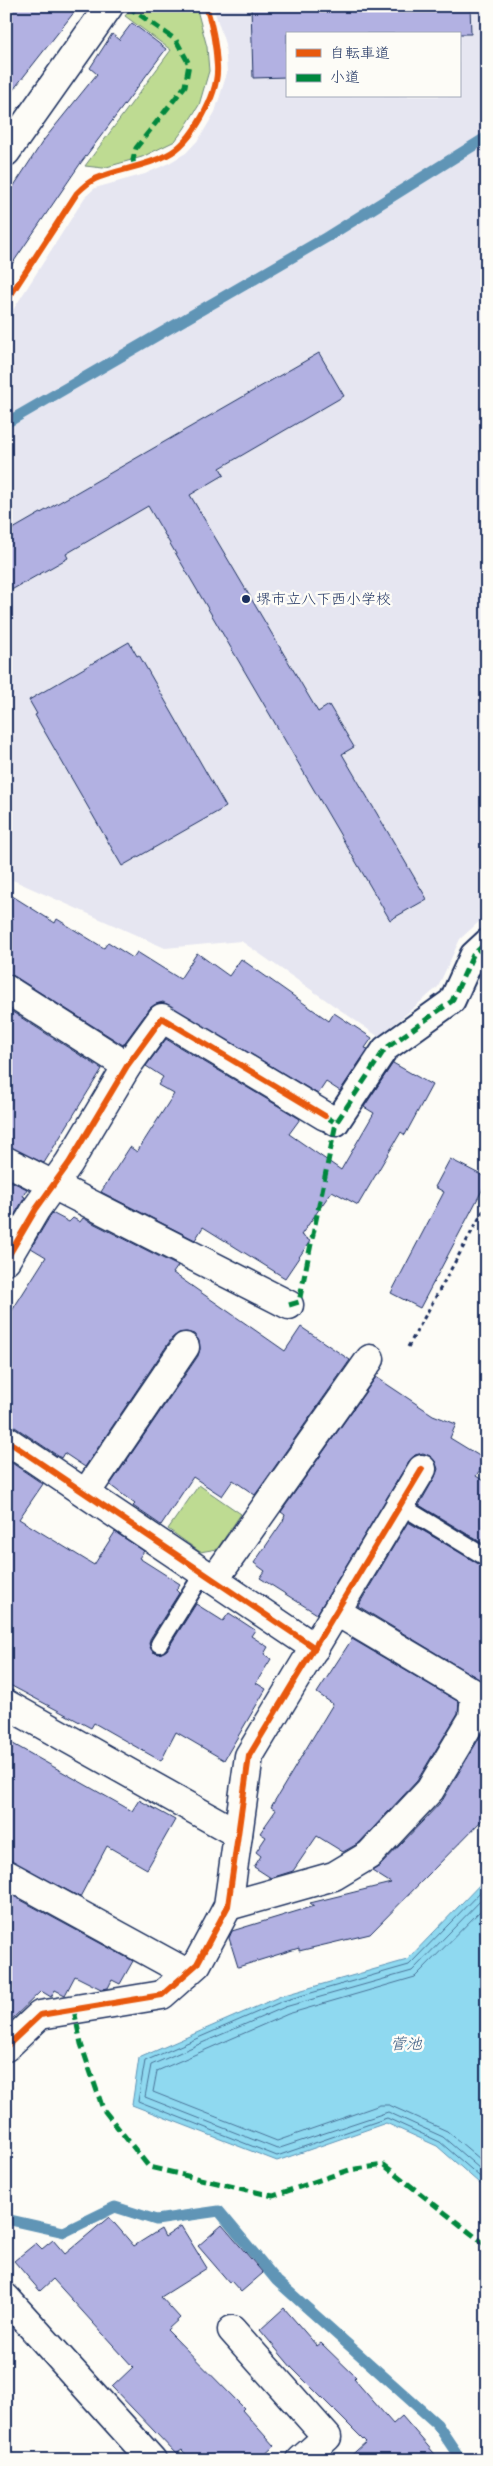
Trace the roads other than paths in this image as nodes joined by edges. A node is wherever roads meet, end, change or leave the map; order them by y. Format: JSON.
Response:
{"nodes":[{"id":1,"x":109,"y":6,"type":"edge"},
{"id":2,"x":6,"y":152,"type":"edge"},
{"id":3,"x":487,"y":942,"type":"edge"},
{"id":4,"x":6,"y":989,"type":"edge"},
{"id":5,"x":127,"y":1066,"type":"junction"},
{"id":6,"x":324,"y":1116,"type":"joint"},
{"id":7,"x":6,"y":1161,"type":"edge"},
{"id":8,"x":53,"y":1187,"type":"junction"},
{"id":9,"x":6,"y":1260,"type":"edge"},
{"id":10,"x":289,"y":1305,"type":"dead end"},
{"id":11,"x":185,"y":1348,"type":"dead end"},
{"id":12,"x":370,"y":1359,"type":"dead end"},
{"id":13,"x":6,"y":1440,"type":"edge"},
{"id":14,"x":422,"y":1469,"type":"dead end"},
{"id":15,"x":86,"y":1493,"type":"junction"},
{"id":16,"x":400,"y":1505,"type":"junction"},
{"id":17,"x":487,"y":1558,"type":"edge"},
{"id":18,"x":209,"y":1576,"type":"junction"},
{"id":19,"x":337,"y":1612,"type":"junction"},
{"id":20,"x":159,"y":1644,"type":"dead end"},
{"id":21,"x":315,"y":1648,"type":"junction"},
{"id":22,"x":6,"y":1704,"type":"edge"},
{"id":23,"x":238,"y":1834,"type":"junction"},
{"id":24,"x":6,"y":1874,"type":"edge"},
{"id":25,"x":228,"y":1906,"type":"junction"},
{"id":26,"x":187,"y":1973,"type":"junction"},
{"id":27,"x":6,"y":2047,"type":"edge"},
{"id":28,"x":6,"y":2298,"type":"edge"},
{"id":29,"x":232,"y":2330,"type":"dead end"},
{"id":30,"x":152,"y":2460,"type":"edge"},
{"id":31,"x":301,"y":2460,"type":"edge"}],
"edges":[{"from":1,"to":2,"type":"street"},
{"from":3,"to":6,"type":"street"},
{"from":4,"to":5,"type":"street"},
{"from":5,"to":6,"type":"street"},
{"from":5,"to":8,"type":"street"},
{"from":7,"to":8,"type":"street"},
{"from":8,"to":9,"type":"street"},
{"from":8,"to":10,"type":"street"},
{"from":11,"to":15,"type":"street"},
{"from":12,"to":18,"type":"street"},
{"from":13,"to":15,"type":"street"},
{"from":14,"to":16,"type":"street"},
{"from":15,"to":18,"type":"street"},
{"from":16,"to":17,"type":"lane"},
{"from":16,"to":19,"type":"street"},
{"from":18,"to":20,"type":"lane"},
{"from":18,"to":21,"type":"street"},
{"from":19,"to":21,"type":"street"},
{"from":19,"to":25,"type":"street"},
{"from":21,"to":23,"type":"street"},
{"from":22,"to":23,"type":"street"},
{"from":23,"to":25,"type":"street"},
{"from":24,"to":26,"type":"street"},
{"from":25,"to":26,"type":"street"},
{"from":26,"to":27,"type":"street"},
{"from":28,"to":30,"type":"street"},
{"from":29,"to":31,"type":"street"}]}
